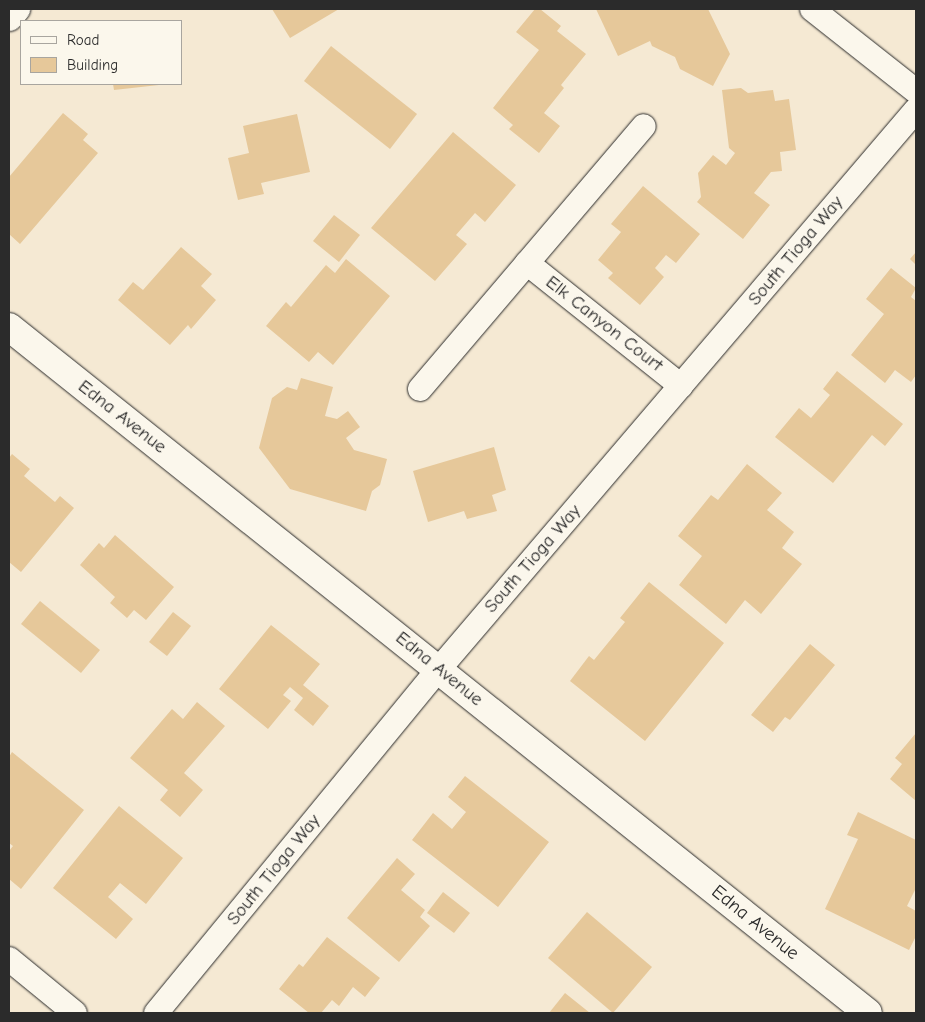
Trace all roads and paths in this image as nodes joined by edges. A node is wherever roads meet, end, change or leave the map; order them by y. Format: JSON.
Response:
{"nodes":[{"id":1,"x":16,"y":9,"type":"edge"},
{"id":2,"x":812,"y":9,"type":"edge"},
{"id":3,"x":9,"y":17,"type":"edge"},
{"id":4,"x":916,"y":91,"type":"edge"},
{"id":5,"x":916,"y":110,"type":"edge"},
{"id":6,"x":644,"y":126,"type":"dead end"},
{"id":7,"x":527,"y":263,"type":"junction"},
{"id":8,"x":9,"y":327,"type":"edge"},
{"id":9,"x":681,"y":386,"type":"junction"},
{"id":10,"x":420,"y":390,"type":"dead end"},
{"id":11,"x":439,"y":669,"type":"junction"},
{"id":12,"x":9,"y":959,"type":"edge"},
{"id":13,"x":75,"y":1013,"type":"edge"},
{"id":14,"x":156,"y":1013,"type":"edge"},
{"id":15,"x":868,"y":1013,"type":"edge"}],
"edges":[{"from":1,"to":3,"type":"street"},
{"from":2,"to":4,"type":"street"},
{"from":5,"to":9,"type":"street","name":"South Tioga Way"},
{"from":6,"to":7,"type":"street","name":"Elk Canyon Court"},
{"from":7,"to":9,"type":"street","name":"Elk Canyon Court"},
{"from":7,"to":10,"type":"street","name":"Elk Canyon Court"},
{"from":8,"to":11,"type":"street","name":"Edna Avenue"},
{"from":9,"to":11,"type":"street","name":"South Tioga Way"},
{"from":11,"to":14,"type":"street","name":"South Tioga Way"},
{"from":11,"to":15,"type":"street","name":"Edna Avenue"},
{"from":12,"to":13,"type":"street"}]}
